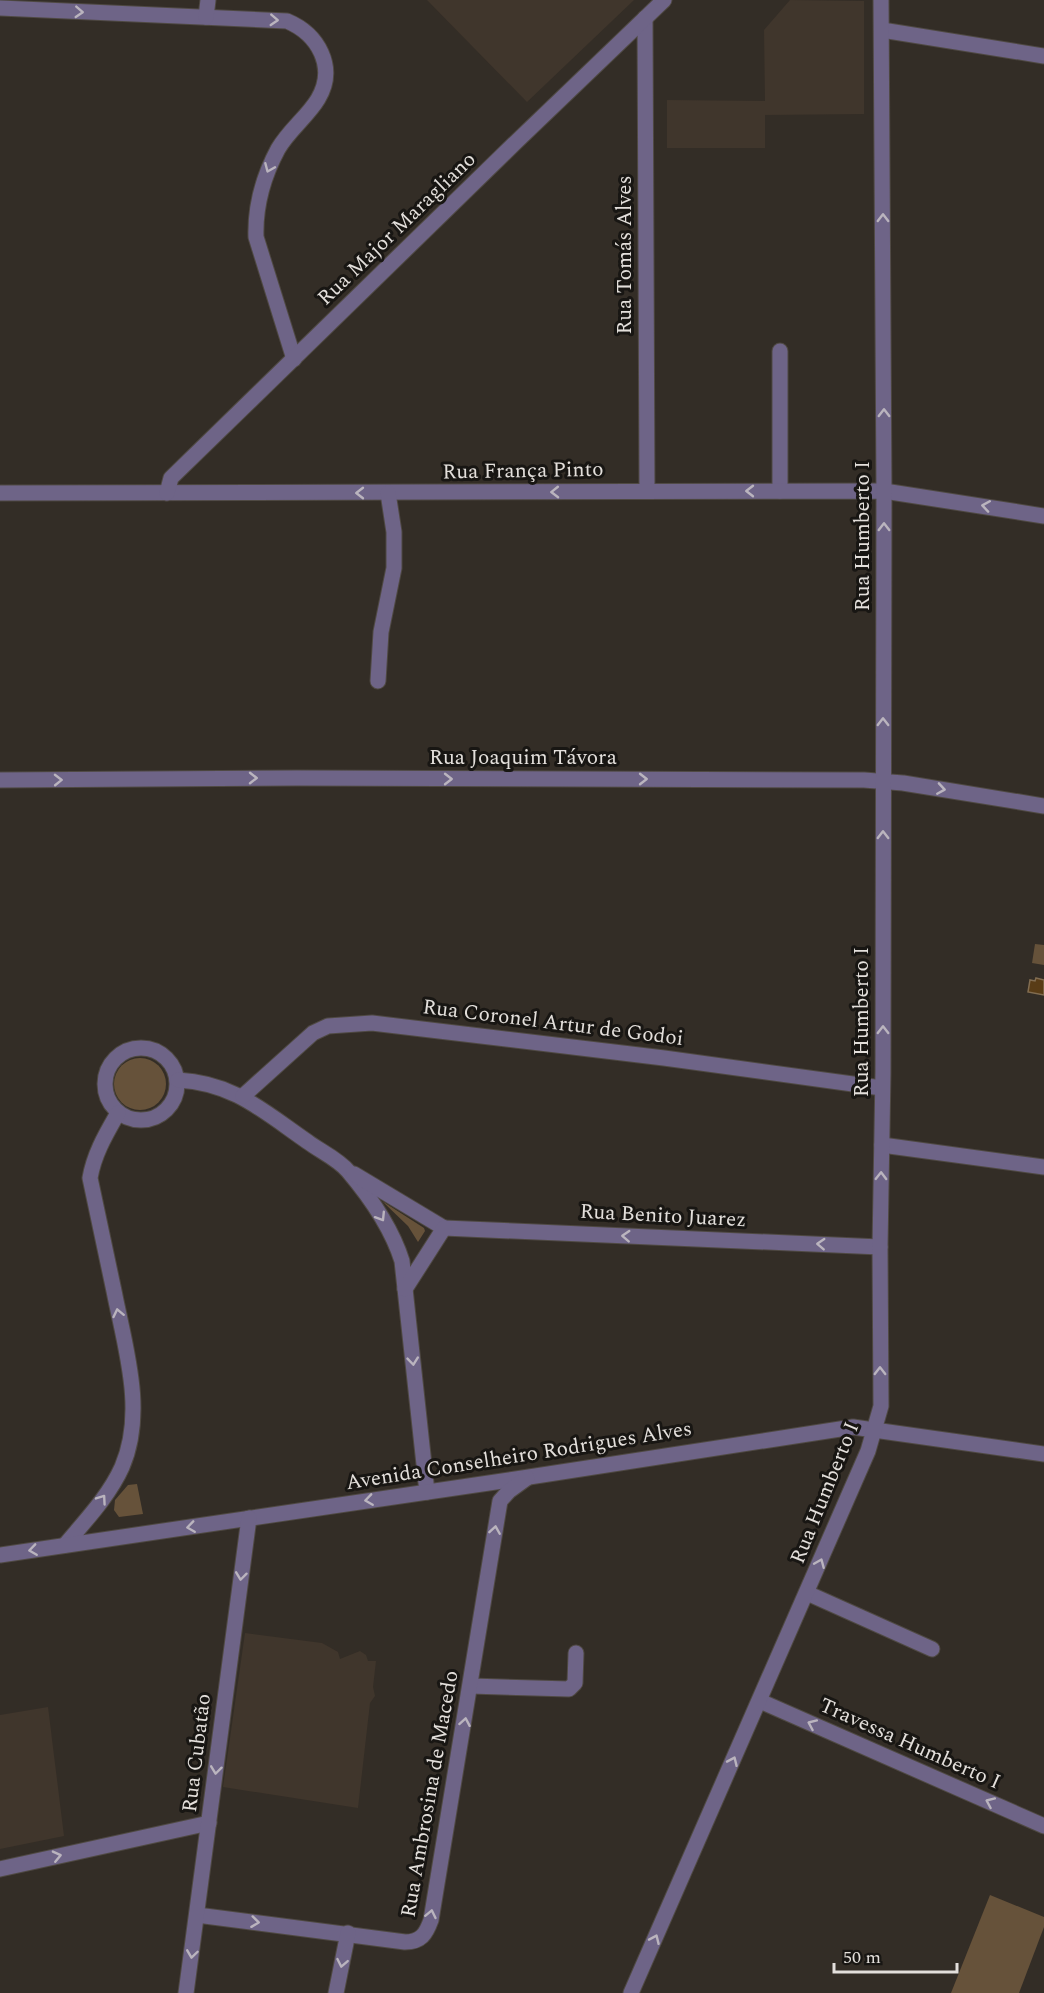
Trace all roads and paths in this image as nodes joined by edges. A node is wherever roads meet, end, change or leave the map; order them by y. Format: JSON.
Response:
{"nodes":[{"id":1,"x":208,"y":0,"type":"edge"},
{"id":2,"x":664,"y":0,"type":"edge"},
{"id":3,"x":881,"y":0,"type":"edge"},
{"id":4,"x":0,"y":8,"type":"edge"},
{"id":5,"x":206,"y":17,"type":"junction"},
{"id":6,"x":645,"y":18,"type":"junction"},
{"id":7,"x":882,"y":30,"type":"junction"},
{"id":8,"x":1044,"y":56,"type":"edge"},
{"id":9,"x":780,"y":351,"type":"dead end"},
{"id":10,"x":294,"y":359,"type":"junction"},
{"id":11,"x":647,"y":491,"type":"junction"},
{"id":12,"x":884,"y":491,"type":"junction"},
{"id":13,"x":780,"y":492,"type":"junction"},
{"id":14,"x":0,"y":493,"type":"edge"},
{"id":15,"x":167,"y":493,"type":"junction"},
{"id":16,"x":388,"y":494,"type":"junction"},
{"id":17,"x":1044,"y":516,"type":"edge"},
{"id":18,"x":378,"y":681,"type":"dead end"},
{"id":19,"x":0,"y":780,"type":"edge"},
{"id":20,"x":883,"y":781,"type":"junction"},
{"id":21,"x":1044,"y":806,"type":"edge"},
{"id":22,"x":178,"y":1080,"type":"junction"},
{"id":23,"x":882,"y":1088,"type":"junction"},
{"id":24,"x":243,"y":1096,"type":"junction"},
{"id":25,"x":118,"y":1113,"type":"junction"},
{"id":26,"x":882,"y":1145,"type":"junction"},
{"id":27,"x":1044,"y":1167,"type":"edge"},
{"id":28,"x":347,"y":1169,"type":"junction"},
{"id":29,"x":444,"y":1228,"type":"junction"},
{"id":30,"x":880,"y":1247,"type":"junction"},
{"id":31,"x":405,"y":1289,"type":"junction"},
{"id":32,"x":875,"y":1429,"type":"junction"},
{"id":33,"x":1044,"y":1454,"type":"edge"},
{"id":34,"x":529,"y":1477,"type":"junction"},
{"id":35,"x":468,"y":1486,"type":"junction"},
{"id":36,"x":427,"y":1492,"type":"junction"},
{"id":37,"x":500,"y":1501,"type":"junction"},
{"id":38,"x":249,"y":1518,"type":"junction"},
{"id":39,"x":65,"y":1545,"type":"junction"},
{"id":40,"x":0,"y":1555,"type":"edge"},
{"id":41,"x":807,"y":1593,"type":"junction"},
{"id":42,"x":932,"y":1649,"type":"dead end"},
{"id":43,"x":576,"y":1653,"type":"dead end"},
{"id":44,"x":471,"y":1686,"type":"junction"},
{"id":45,"x":760,"y":1701,"type":"junction"},
{"id":46,"x":209,"y":1823,"type":"junction"},
{"id":47,"x":1044,"y":1826,"type":"edge"},
{"id":48,"x":0,"y":1869,"type":"edge"},
{"id":49,"x":197,"y":1915,"type":"junction"},
{"id":50,"x":348,"y":1933,"type":"junction"},
{"id":51,"x":186,"y":1993,"type":"edge"},
{"id":52,"x":336,"y":1993,"type":"edge"},
{"id":53,"x":631,"y":1993,"type":"edge"}],
"edges":[{"from":1,"to":5,"type":"street"},
{"from":2,"to":6,"type":"street","name":"Rua Major Maragliano"},
{"from":3,"to":7,"type":"street","name":"Rua Humberto I"},
{"from":4,"to":5,"type":"street","one_way":true},
{"from":5,"to":10,"type":"street","one_way":true},
{"from":6,"to":10,"type":"street","name":"Rua Major Maragliano"},
{"from":6,"to":11,"type":"street","name":"Rua Tomás Alves"},
{"from":7,"to":8,"type":"street"},
{"from":12,"to":7,"type":"street","name":"Rua Humberto I","one_way":true},
{"from":9,"to":13,"type":"street"},
{"from":10,"to":15,"type":"street","name":"Rua Major Maragliano"},
{"from":13,"to":11,"type":"street","name":"Rua França Pinto","one_way":true},
{"from":11,"to":16,"type":"street","name":"Rua França Pinto","one_way":true},
{"from":12,"to":13,"type":"street","name":"Rua França Pinto"},
{"from":17,"to":12,"type":"street","name":"Rua França Pinto","one_way":true},
{"from":20,"to":12,"type":"street","name":"Rua Humberto I","one_way":true},
{"from":14,"to":15,"type":"street","name":"Rua França Pinto"},
{"from":16,"to":15,"type":"street","name":"Rua França Pinto","one_way":true},
{"from":16,"to":18,"type":"street"},
{"from":19,"to":20,"type":"street","name":"Rua Joaquim Távora","one_way":true},
{"from":20,"to":21,"type":"street","name":"Rua Joaquim Távora","one_way":true},
{"from":23,"to":20,"type":"street","name":"Rua Humberto I","one_way":true},
{"from":22,"to":24,"type":"street"},
{"from":22,"to":25,"type":"street"},
{"from":22,"to":25,"type":"street"},
{"from":23,"to":24,"type":"street","name":"Rua Coronel Artur de Godoi"},
{"from":23,"to":26,"type":"street","name":"Rua Humberto I"},
{"from":24,"to":28,"type":"street"},
{"from":39,"to":25,"type":"street","one_way":true},
{"from":26,"to":27,"type":"street"},
{"from":30,"to":26,"type":"street","name":"Rua Humberto I","one_way":true},
{"from":28,"to":29,"type":"street"},
{"from":28,"to":31,"type":"street","one_way":true},
{"from":30,"to":29,"type":"street","name":"Rua Benito Juarez","one_way":true},
{"from":29,"to":31,"type":"street"},
{"from":32,"to":30,"type":"street","name":"Rua Humberto I","one_way":true},
{"from":31,"to":36,"type":"street","one_way":true},
{"from":32,"to":33,"type":"street","name":"Avenida Conselheiro Rodrigues Alves"},
{"from":32,"to":34,"type":"street","name":"Avenida Conselheiro Rodrigues Alves"},
{"from":41,"to":32,"type":"street","name":"Rua Humberto I","one_way":true},
{"from":34,"to":35,"type":"street","name":"Avenida Conselheiro Rodrigues Alves"},
{"from":34,"to":37,"type":"street"},
{"from":35,"to":36,"type":"street","name":"Avenida Conselheiro Rodrigues Alves"},
{"from":35,"to":37,"type":"street"},
{"from":36,"to":38,"type":"street","name":"Avenida Conselheiro Rodrigues Alves","one_way":true},
{"from":44,"to":37,"type":"street","name":"Rua Ambrosina de Macedo","one_way":true},
{"from":38,"to":39,"type":"street","name":"Avenida Conselheiro Rodrigues Alves","one_way":true},
{"from":38,"to":46,"type":"street","name":"Rua Cubatão","one_way":true},
{"from":39,"to":40,"type":"street","name":"Avenida Conselheiro Rodrigues Alves","one_way":true},
{"from":41,"to":42,"type":"street"},
{"from":41,"to":45,"type":"street","name":"Rua Humberto I"},
{"from":43,"to":44,"type":"street"},
{"from":50,"to":44,"type":"street","name":"Rua Ambrosina de Macedo","one_way":true},
{"from":47,"to":45,"type":"street","name":"Travessa Humberto I","one_way":true},
{"from":53,"to":45,"type":"street","name":"Rua Humberto I","one_way":true},
{"from":48,"to":46,"type":"street","one_way":true},
{"from":46,"to":49,"type":"street","name":"Rua Cubatão"},
{"from":49,"to":50,"type":"street","name":"Rua Ambrosina de Macedo","one_way":true},
{"from":49,"to":51,"type":"street","name":"Rua Cubatão","one_way":true},
{"from":50,"to":52,"type":"street","one_way":true}]}
